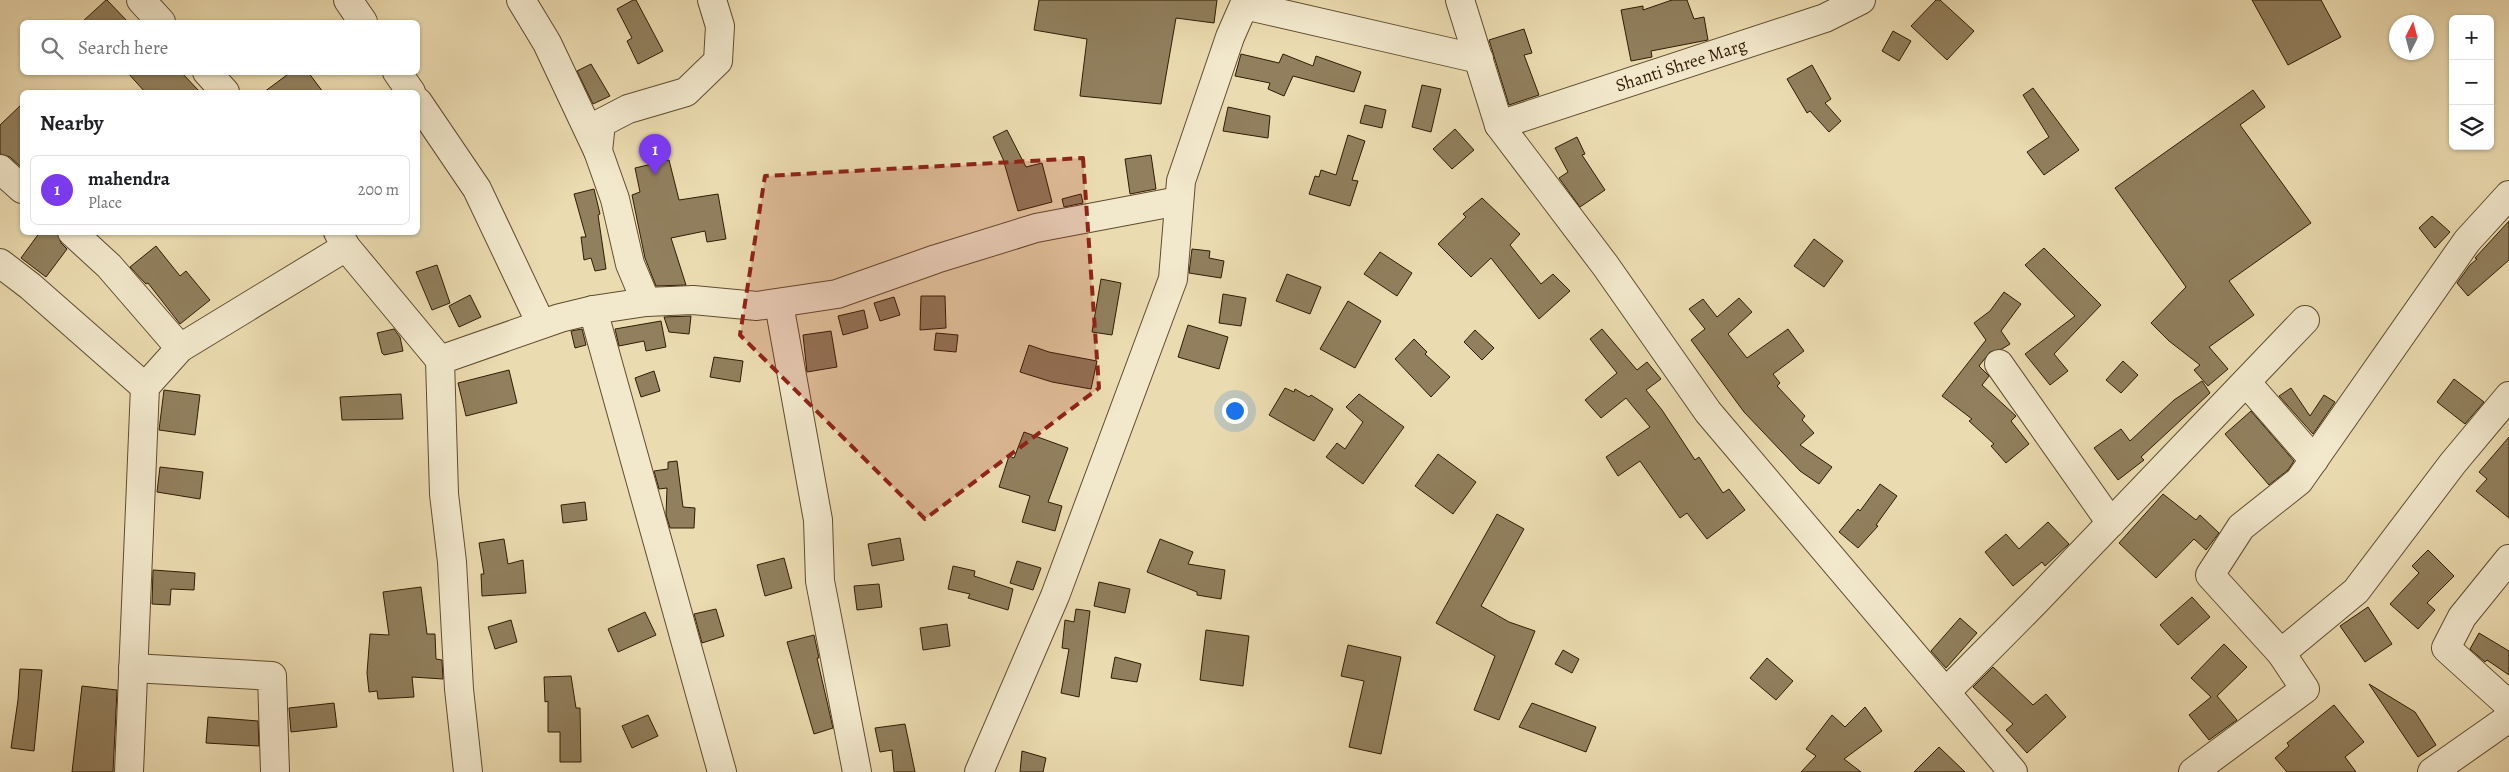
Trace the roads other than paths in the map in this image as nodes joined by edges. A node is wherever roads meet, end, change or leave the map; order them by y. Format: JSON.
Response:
{"nodes":[{"id":1,"x":141,"y":0,"type":"edge"},
{"id":2,"x":348,"y":0,"type":"edge"},
{"id":3,"x":521,"y":0,"type":"edge"},
{"id":4,"x":712,"y":0,"type":"edge"},
{"id":5,"x":1460,"y":0,"type":"edge"},
{"id":6,"x":1861,"y":0,"type":"edge"},
{"id":7,"x":159,"y":20,"type":"edge"},
{"id":8,"x":362,"y":20,"type":"edge"},
{"id":9,"x":1479,"y":59,"type":"junction"},
{"id":10,"x":210,"y":75,"type":"edge"},
{"id":11,"x":399,"y":75,"type":"edge"},
{"id":12,"x":223,"y":90,"type":"edge"},
{"id":13,"x":410,"y":90,"type":"edge"},
{"id":14,"x":420,"y":105,"type":"edge"},
{"id":15,"x":1500,"y":125,"type":"junction"},
{"id":16,"x":598,"y":151,"type":"junction"},
{"id":17,"x":0,"y":169,"type":"edge"},
{"id":18,"x":20,"y":187,"type":"edge"},
{"id":19,"x":2509,"y":195,"type":"edge"},
{"id":20,"x":1179,"y":202,"type":"junction"},
{"id":21,"x":75,"y":235,"type":"edge"},
{"id":22,"x":342,"y":240,"type":"edge"},
{"id":23,"x":0,"y":263,"type":"edge"},
{"id":24,"x":646,"y":302,"type":"junction"},
{"id":25,"x":779,"y":304,"type":"junction"},
{"id":26,"x":593,"y":310,"type":"junction"},
{"id":27,"x":2305,"y":320,"type":"dead end"},
{"id":28,"x":541,"y":324,"type":"junction"},
{"id":29,"x":180,"y":348,"type":"junction"},
{"id":30,"x":440,"y":360,"type":"junction"},
{"id":31,"x":1999,"y":364,"type":"dead end"},
{"id":32,"x":2246,"y":382,"type":"junction"},
{"id":33,"x":145,"y":387,"type":"junction"},
{"id":34,"x":2509,"y":396,"type":"edge"},
{"id":35,"x":2314,"y":460,"type":"junction"},
{"id":36,"x":2111,"y":523,"type":"junction"},
{"id":37,"x":2509,"y":559,"type":"edge"},
{"id":38,"x":2281,"y":653,"type":"junction"},
{"id":39,"x":133,"y":668,"type":"junction"},
{"id":40,"x":1946,"y":692,"type":"junction"},
{"id":41,"x":2509,"y":705,"type":"edge"},
{"id":42,"x":2509,"y":718,"type":"edge"},
{"id":43,"x":129,"y":772,"type":"edge"},
{"id":44,"x":275,"y":772,"type":"edge"},
{"id":45,"x":468,"y":772,"type":"edge"},
{"id":46,"x":722,"y":772,"type":"edge"},
{"id":47,"x":857,"y":772,"type":"edge"},
{"id":48,"x":979,"y":772,"type":"edge"},
{"id":49,"x":2012,"y":772,"type":"edge"},
{"id":50,"x":2193,"y":772,"type":"edge"},
{"id":51,"x":2432,"y":772,"type":"edge"}],
"edges":[{"from":1,"to":7,"type":"street"},
{"from":2,"to":8,"type":"street"},
{"from":3,"to":16,"type":"street"},
{"from":4,"to":16,"type":"street"},
{"from":5,"to":9,"type":"street"},
{"from":6,"to":15,"type":"street","name":"Shanti Shree Marg"},
{"from":9,"to":15,"type":"street"},
{"from":9,"to":20,"type":"street"},
{"from":10,"to":12,"type":"street"},
{"from":11,"to":13,"type":"street"},
{"from":14,"to":28,"type":"street"},
{"from":15,"to":40,"type":"street"},
{"from":16,"to":24,"type":"street"},
{"from":17,"to":18,"type":"street"},
{"from":19,"to":35,"type":"street"},
{"from":20,"to":25,"type":"street"},
{"from":20,"to":48,"type":"street"},
{"from":21,"to":29,"type":"street"},
{"from":22,"to":29,"type":"street"},
{"from":22,"to":30,"type":"street"},
{"from":23,"to":33,"type":"street"},
{"from":24,"to":25,"type":"street"},
{"from":24,"to":26,"type":"street"},
{"from":25,"to":47,"type":"street"},
{"from":26,"to":28,"type":"street"},
{"from":26,"to":46,"type":"street"},
{"from":27,"to":32,"type":"street"},
{"from":28,"to":30,"type":"street"},
{"from":29,"to":33,"type":"street"},
{"from":30,"to":45,"type":"street"},
{"from":31,"to":36,"type":"street"},
{"from":32,"to":35,"type":"street"},
{"from":32,"to":36,"type":"street"},
{"from":33,"to":39,"type":"street"},
{"from":34,"to":38,"type":"street"},
{"from":35,"to":38,"type":"street"},
{"from":36,"to":40,"type":"street"},
{"from":37,"to":41,"type":"street"},
{"from":38,"to":50,"type":"street"},
{"from":39,"to":43,"type":"street"},
{"from":39,"to":44,"type":"street"},
{"from":40,"to":49,"type":"street"},
{"from":42,"to":51,"type":"street"}]}
